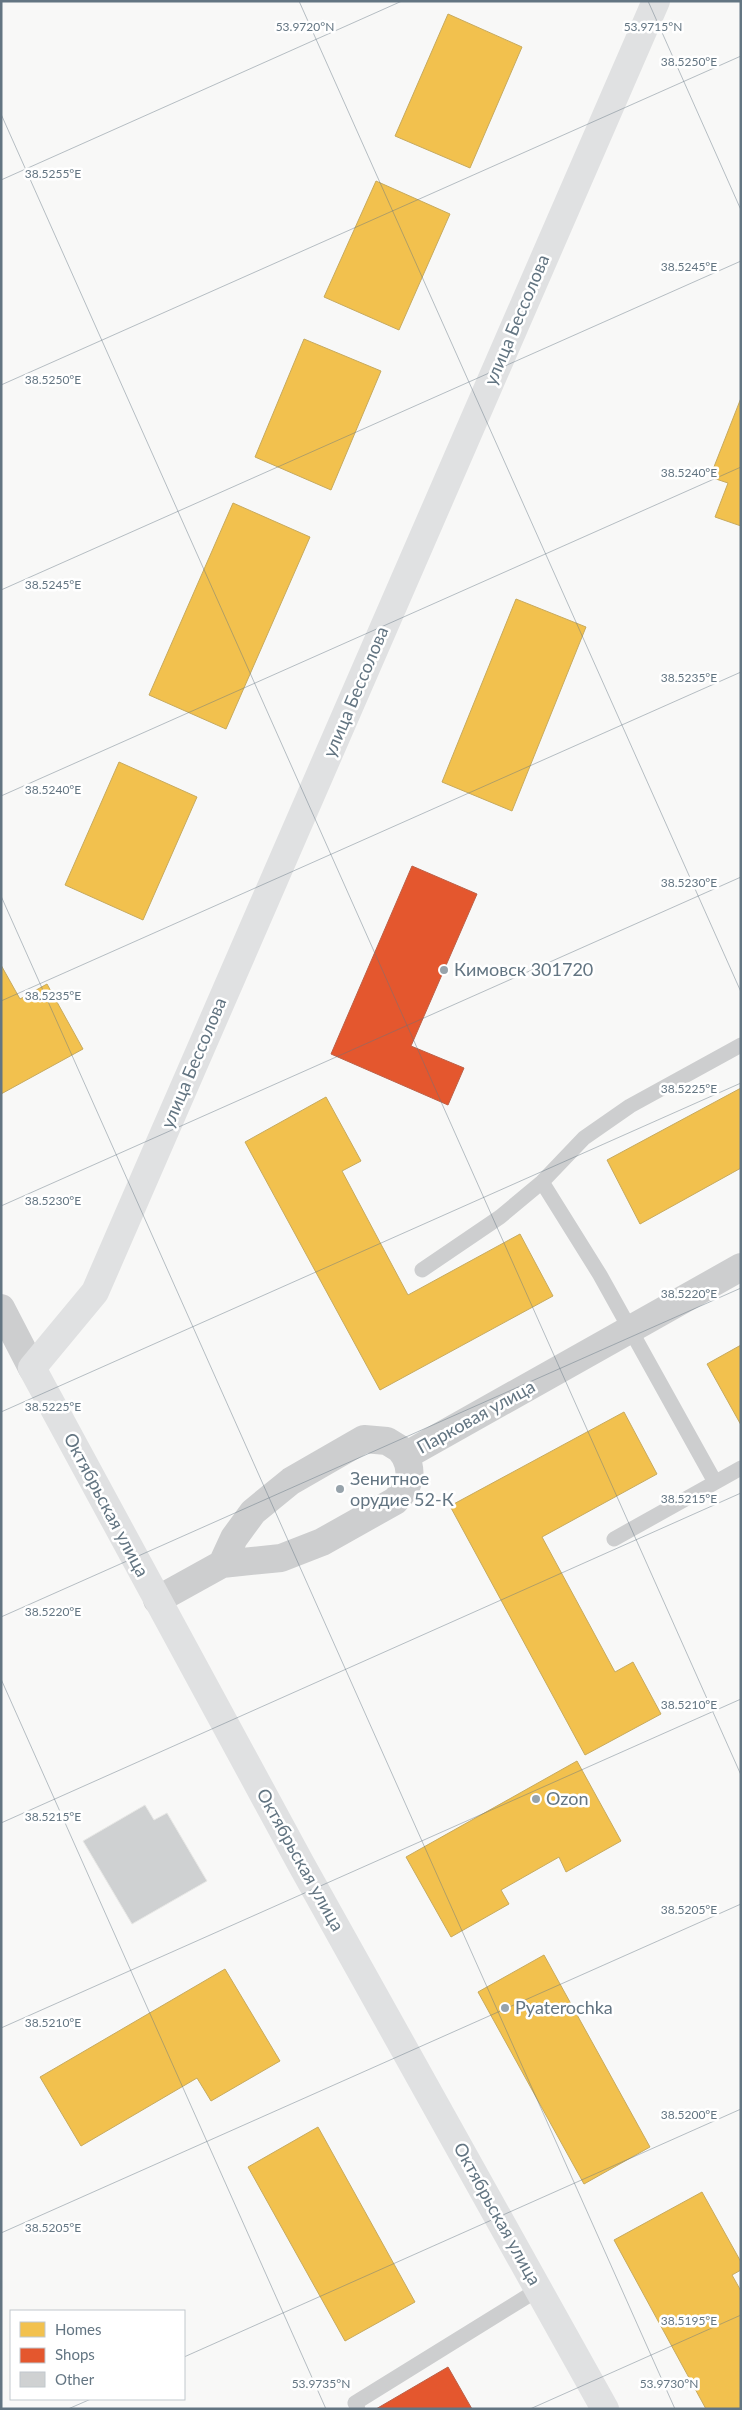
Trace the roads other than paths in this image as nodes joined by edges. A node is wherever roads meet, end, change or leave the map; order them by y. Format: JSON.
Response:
{"nodes":[{"id":1,"x":656,"y":1,"type":"edge"},
{"id":2,"x":741,"y":1045,"type":"edge"},
{"id":3,"x":542,"y":1182,"type":"junction"},
{"id":4,"x":741,"y":1268,"type":"edge"},
{"id":5,"x":422,"y":1270,"type":"dead end"},
{"id":6,"x":2,"y":1310,"type":"edge"},
{"id":7,"x":630,"y":1330,"type":"junction"},
{"id":8,"x":32,"y":1368,"type":"junction"},
{"id":9,"x":405,"y":1456,"type":"junction"},
{"id":10,"x":741,"y":1468,"type":"edge"},
{"id":11,"x":715,"y":1482,"type":"junction"},
{"id":12,"x":614,"y":1539,"type":"dead end"},
{"id":13,"x":222,"y":1564,"type":"junction"},
{"id":14,"x":156,"y":1600,"type":"junction"},
{"id":15,"x":539,"y":2289,"type":"junction"},
{"id":16,"x":358,"y":2409,"type":"edge"},
{"id":17,"x":605,"y":2409,"type":"edge"}],
"edges":[{"from":1,"to":8,"type":"main road","name":"улица Бессолова"},
{"from":2,"to":3,"type":"lane"},
{"from":3,"to":5,"type":"lane"},
{"from":3,"to":7,"type":"lane"},
{"from":4,"to":7,"type":"street","name":"Парковая улица"},
{"from":6,"to":8,"type":"street","name":"Октябрьская улица"},
{"from":7,"to":9,"type":"street","name":"Парковая улица"},
{"from":7,"to":11,"type":"lane"},
{"from":8,"to":14,"type":"main road","name":"Октябрьская улица"},
{"from":9,"to":13,"type":"street","name":"Парковая улица"},
{"from":9,"to":13,"type":"street"},
{"from":10,"to":11,"type":"lane"},
{"from":11,"to":12,"type":"lane"},
{"from":13,"to":14,"type":"street","name":"Парковая улица"},
{"from":14,"to":15,"type":"main road","name":"Октябрьская улица"},
{"from":15,"to":16,"type":"lane"},
{"from":15,"to":17,"type":"main road","name":"Октябрьская улица"}]}
